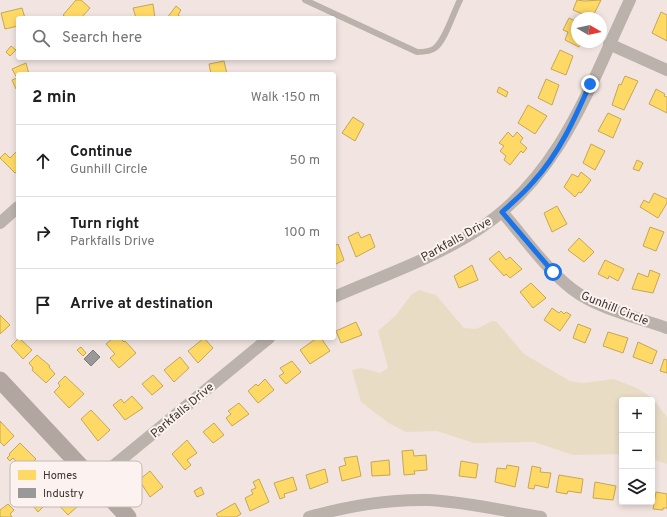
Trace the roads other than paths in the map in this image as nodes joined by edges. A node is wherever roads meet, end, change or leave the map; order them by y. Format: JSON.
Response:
{"nodes":[{"id":1,"x":304,"y":0,"type":"edge"},
{"id":2,"x":460,"y":0,"type":"edge"},
{"id":3,"x":630,"y":0,"type":"edge"},
{"id":4,"x":609,"y":44,"type":"junction"},
{"id":5,"x":667,"y":70,"type":"edge"},
{"id":6,"x":16,"y":209,"type":"edge"},
{"id":7,"x":502,"y":212,"type":"junction"},
{"id":8,"x":0,"y":223,"type":"edge"},
{"id":9,"x":336,"y":296,"type":"edge"},
{"id":10,"x":666,"y":325,"type":"edge"},
{"id":11,"x":267,"y":340,"type":"edge"},
{"id":12,"x":0,"y":380,"type":"edge"},
{"id":13,"x":76,"y":461,"type":"edge"},
{"id":14,"x":119,"y":461,"type":"edge"},
{"id":15,"x":119,"y":507,"type":"edge"},
{"id":16,"x":512,"y":515,"type":"edge"},
{"id":17,"x":313,"y":516,"type":"edge"},
{"id":18,"x":128,"y":517,"type":"edge"},
{"id":19,"x":541,"y":517,"type":"edge"}],
"edges":[{"from":1,"to":2,"type":"lane"},
{"from":3,"to":4,"type":"street","name":"Parkfalls Drive"},
{"from":4,"to":5,"type":"street"},
{"from":4,"to":7,"type":"street","name":"Parkfalls Drive"},
{"from":6,"to":8,"type":"street"},
{"from":7,"to":9,"type":"street","name":"Parkfalls Drive"},
{"from":7,"to":10,"type":"street","name":"Gunhill Circle"},
{"from":11,"to":14,"type":"street","name":"Parkfalls Drive"},
{"from":12,"to":13,"type":"street"},
{"from":15,"to":18,"type":"street"},
{"from":16,"to":17,"type":"street"},
{"from":16,"to":19,"type":"street"}]}
